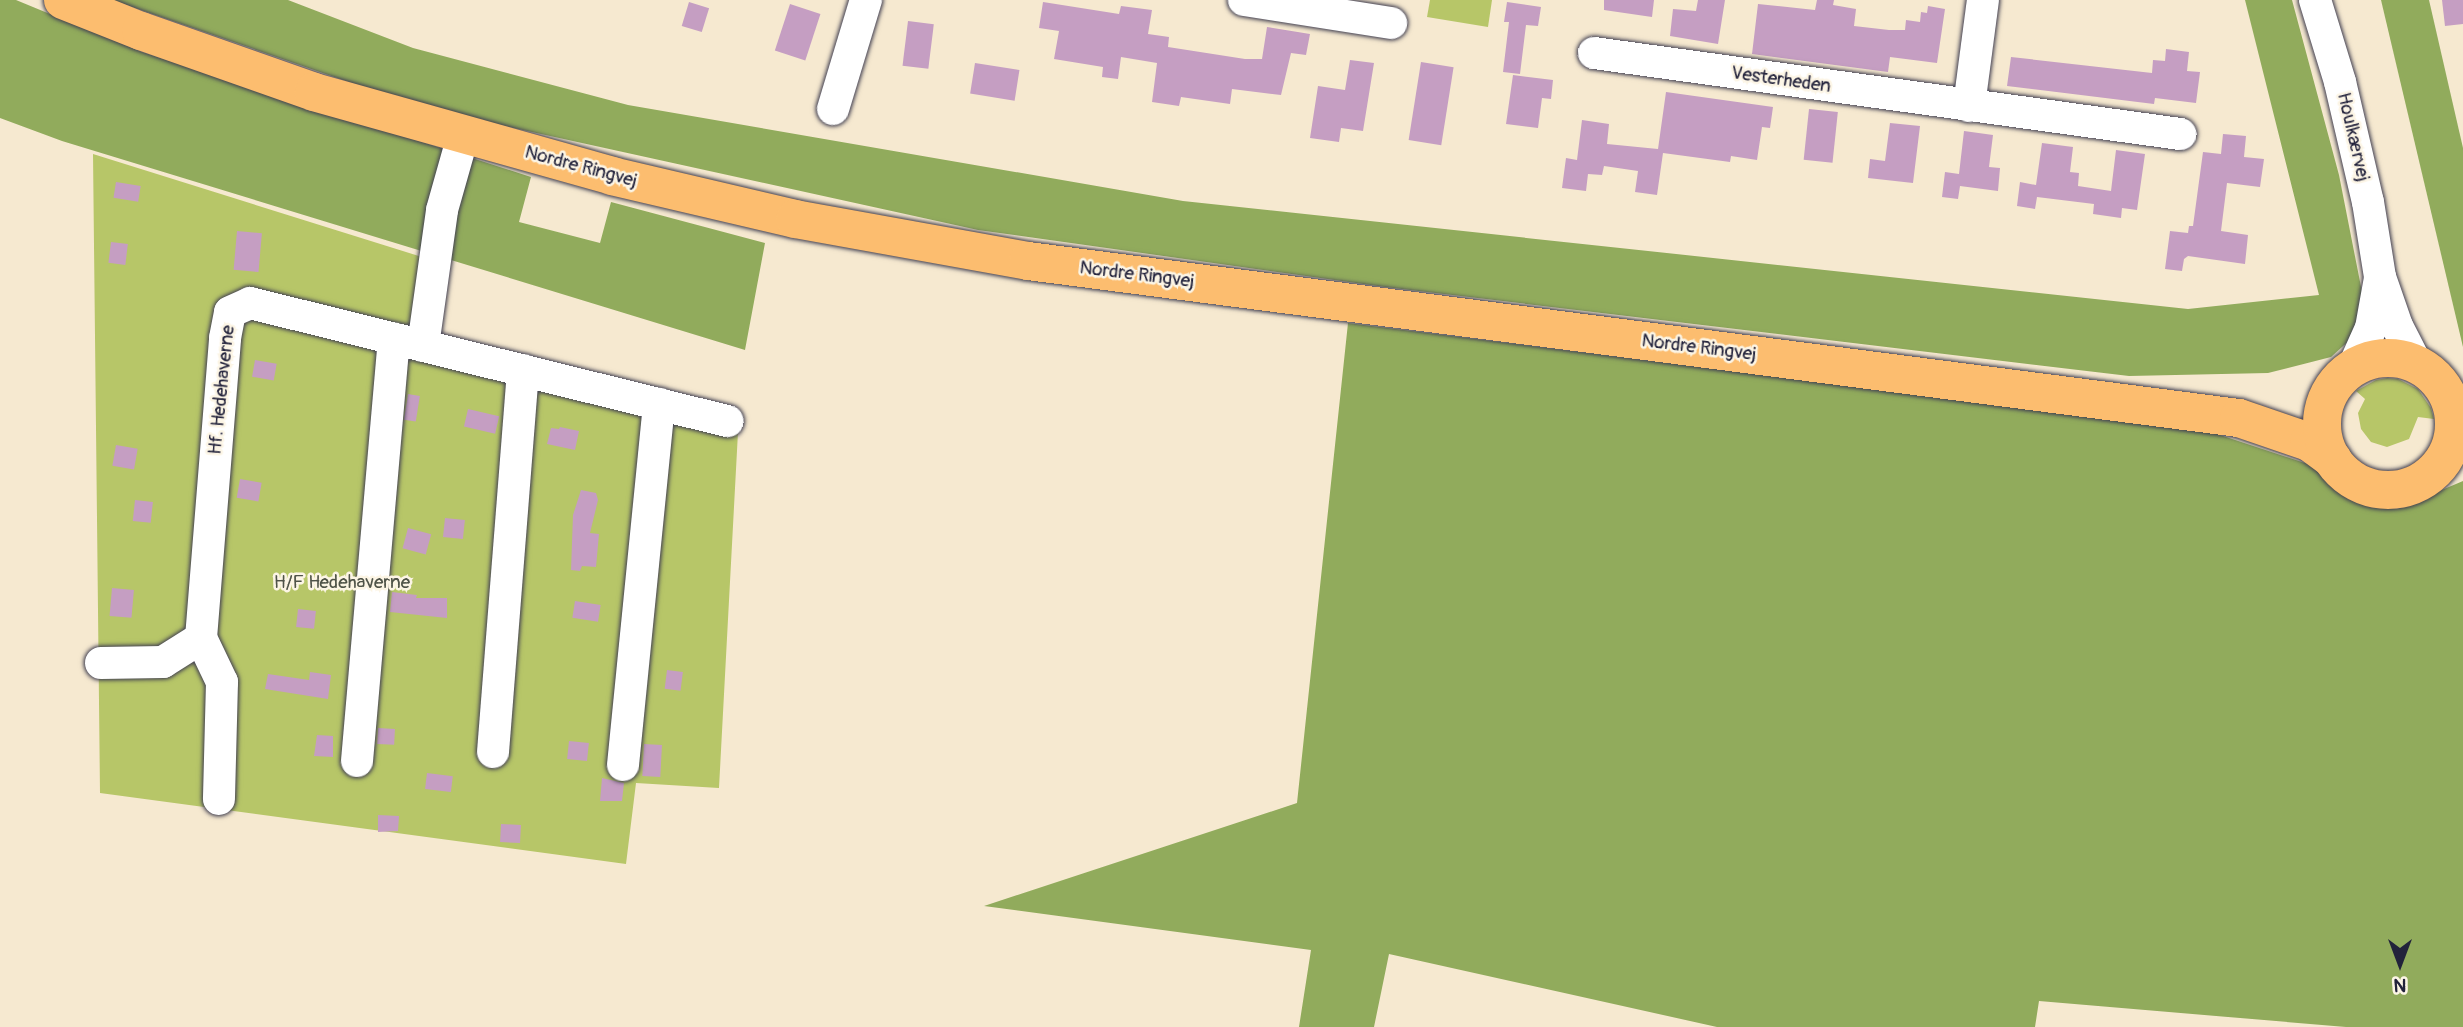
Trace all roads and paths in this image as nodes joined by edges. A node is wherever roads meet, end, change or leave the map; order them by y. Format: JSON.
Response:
{"nodes":[{"id":1,"x":63,"y":0,"type":"edge"},
{"id":2,"x":866,"y":0,"type":"edge"},
{"id":3,"x":1244,"y":0,"type":"edge"},
{"id":4,"x":1983,"y":0,"type":"edge"},
{"id":5,"x":2315,"y":0,"type":"edge"},
{"id":6,"x":1391,"y":23,"type":"dead end"},
{"id":7,"x":1594,"y":53,"type":"dead end"},
{"id":8,"x":1969,"y":106,"type":"junction"},
{"id":9,"x":832,"y":108,"type":"dead end"},
{"id":10,"x":2180,"y":134,"type":"dead end"},
{"id":11,"x":463,"y":136,"type":"junction"},
{"id":12,"x":2380,"y":277,"type":"junction"},
{"id":13,"x":409,"y":342,"type":"junction"},
{"id":14,"x":2417,"y":365,"type":"junction"},
{"id":15,"x":523,"y":370,"type":"junction"},
{"id":16,"x":2342,"y":378,"type":"junction"},
{"id":17,"x":659,"y":404,"type":"junction"},
{"id":18,"x":2458,"y":413,"type":"edge"},
{"id":19,"x":2239,"y":418,"type":"junction"},
{"id":20,"x":728,"y":421,"type":"dead end"},
{"id":21,"x":2332,"y":459,"type":"junction"},
{"id":22,"x":2448,"y":468,"type":"edge"},
{"id":23,"x":201,"y":638,"type":"junction"},
{"id":24,"x":101,"y":663,"type":"dead end"},
{"id":25,"x":493,"y":752,"type":"dead end"},
{"id":26,"x":357,"y":761,"type":"dead end"},
{"id":27,"x":623,"y":765,"type":"dead end"},
{"id":28,"x":219,"y":799,"type":"dead end"}],
"edges":[{"from":1,"to":11,"type":"main road","name":"Nordre Ringvej"},
{"from":2,"to":9,"type":"street"},
{"from":3,"to":6,"type":"street"},
{"from":4,"to":8,"type":"street"},
{"from":5,"to":12,"type":"street","name":"Houlkærvej"},
{"from":7,"to":8,"type":"street","name":"Vesterheden"},
{"from":8,"to":10,"type":"street","name":"Vesterheden"},
{"from":11,"to":13,"type":"street"},
{"from":11,"to":19,"type":"main road","name":"Nordre Ringvej"},
{"from":12,"to":14,"type":"street","name":"Houlkærvej"},
{"from":12,"to":16,"type":"street","name":"Houlkærvej"},
{"from":13,"to":15,"type":"street","name":"Hf. Hedehaverne"},
{"from":13,"to":23,"type":"street","name":"Hf. Hedehaverne"},
{"from":13,"to":26,"type":"street"},
{"from":14,"to":16,"type":"main road"},
{"from":14,"to":18,"type":"main road"},
{"from":15,"to":17,"type":"street","name":"Hf. Hedehaverne"},
{"from":15,"to":25,"type":"street"},
{"from":16,"to":19,"type":"main road","name":"Nordre Ringvej"},
{"from":16,"to":21,"type":"main road"},
{"from":17,"to":20,"type":"street","name":"Hf. Hedehaverne"},
{"from":17,"to":27,"type":"street"},
{"from":18,"to":22,"type":"main road"},
{"from":19,"to":21,"type":"main road","name":"Nordre Ringvej"},
{"from":21,"to":22,"type":"main road"},
{"from":23,"to":24,"type":"street"},
{"from":23,"to":28,"type":"street"}]}
